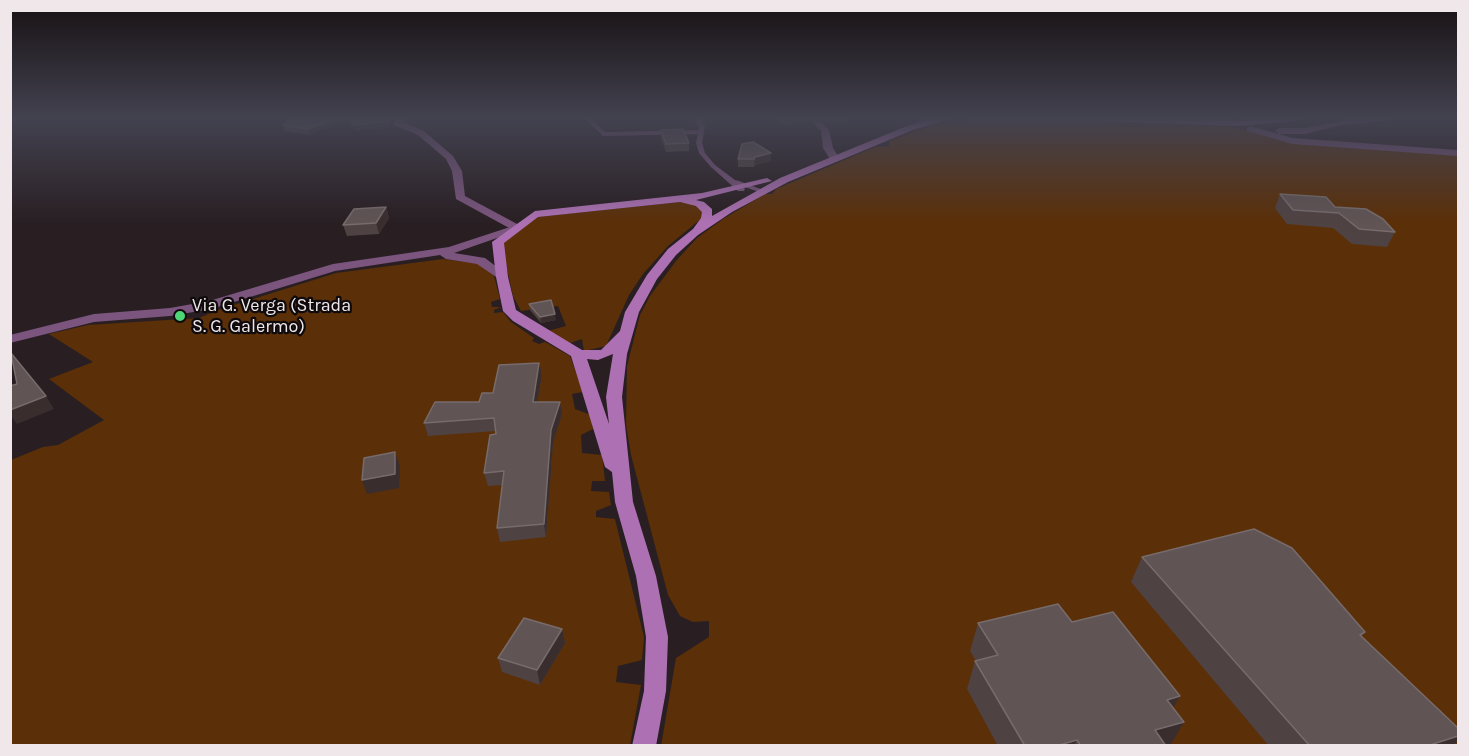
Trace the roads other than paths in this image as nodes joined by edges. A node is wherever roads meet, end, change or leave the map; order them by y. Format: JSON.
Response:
{"nodes":[{"id":1,"x":445,"y":153,"type":"edge"},
{"id":2,"x":702,"y":153,"type":"edge"},
{"id":3,"x":830,"y":153,"type":"edge"},
{"id":4,"x":849,"y":153,"type":"edge"},
{"id":5,"x":833,"y":160,"type":"junction"},
{"id":6,"x":746,"y":187,"type":"junction"},
{"id":7,"x":675,"y":199,"type":"junction"},
{"id":8,"x":512,"y":229,"type":"junction"},
{"id":9,"x":694,"y":232,"type":"junction"},
{"id":10,"x":410,"y":256,"type":"junction"},
{"id":11,"x":502,"y":277,"type":"junction"},
{"id":12,"x":624,"y":333,"type":"junction"},
{"id":13,"x":10,"y":339,"type":"edge"},
{"id":14,"x":578,"y":354,"type":"junction"},
{"id":15,"x":624,"y":502,"type":"junction"},
{"id":16,"x":644,"y":746,"type":"edge"}],
"edges":[{"from":1,"to":8,"type":"street"},
{"from":2,"to":6,"type":"lane"},
{"from":3,"to":5,"type":"street"},
{"from":4,"to":5,"type":"main road"},
{"from":5,"to":6,"type":"main road"},
{"from":6,"to":7,"type":"main road"},
{"from":6,"to":9,"type":"main road"},
{"from":7,"to":8,"type":"main road"},
{"from":7,"to":9,"type":"main road"},
{"from":8,"to":10,"type":"street"},
{"from":8,"to":11,"type":"main road"},
{"from":9,"to":12,"type":"main road"},
{"from":10,"to":11,"type":"street"},
{"from":10,"to":13,"type":"street"},
{"from":11,"to":14,"type":"main road"},
{"from":12,"to":14,"type":"main road"},
{"from":12,"to":15,"type":"main road"},
{"from":14,"to":15,"type":"main road"},
{"from":15,"to":16,"type":"main road"}]}
